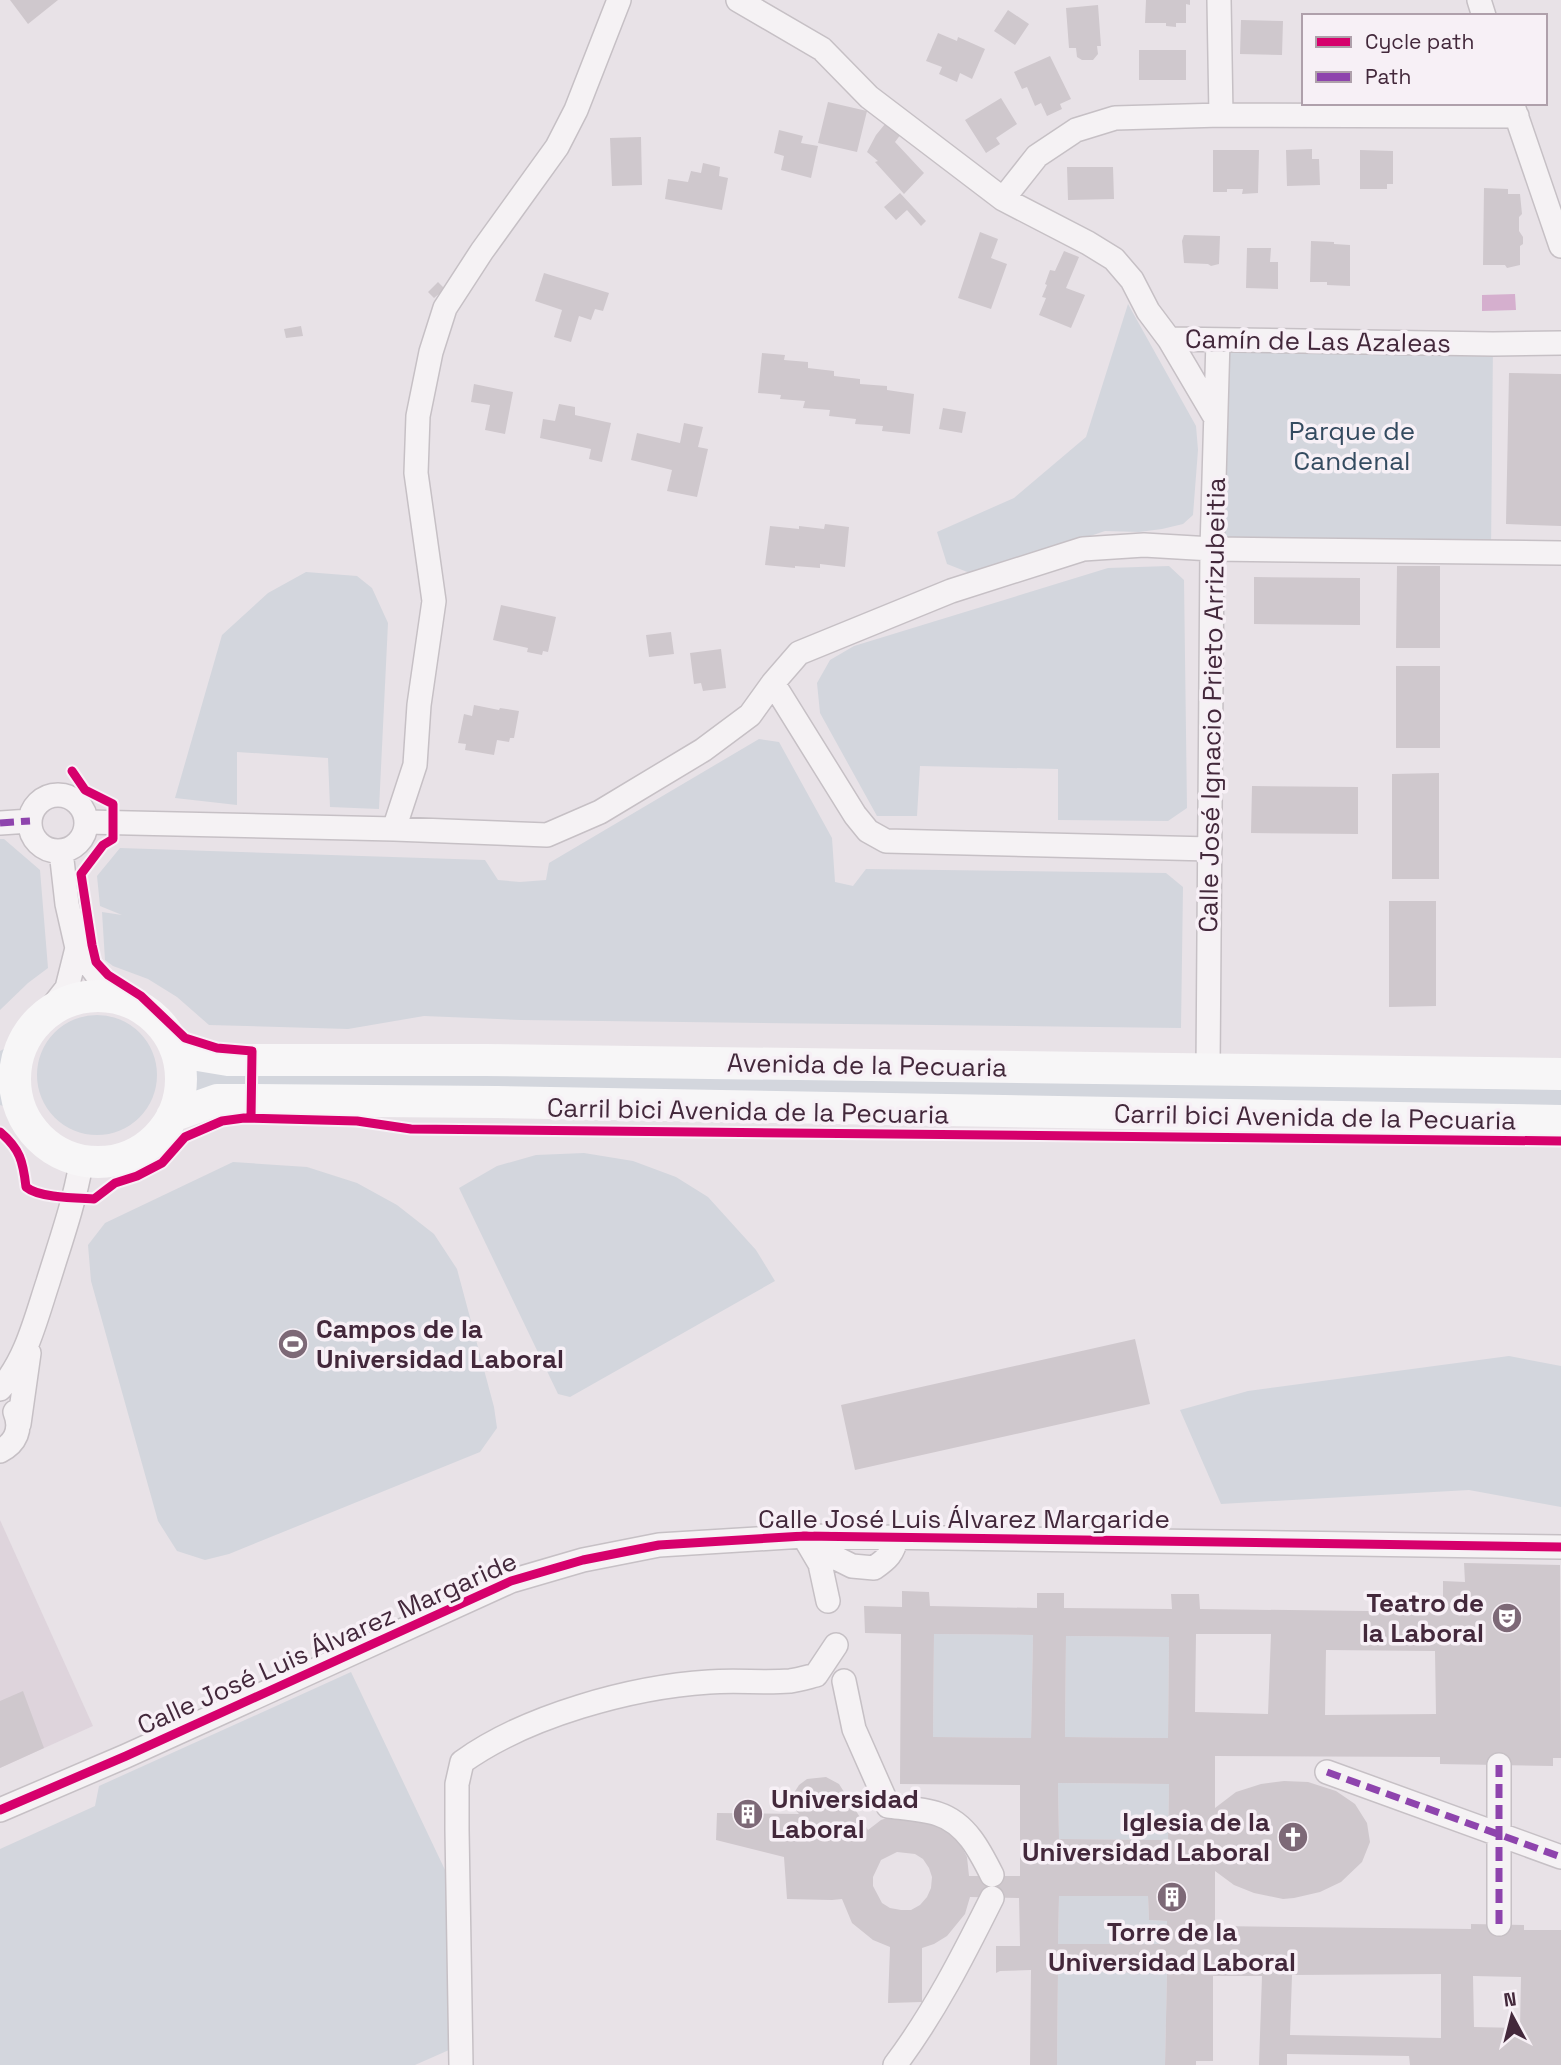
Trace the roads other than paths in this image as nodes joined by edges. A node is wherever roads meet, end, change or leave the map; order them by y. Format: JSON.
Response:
{"nodes":[{"id":1,"x":619,"y":0,"type":"edge"},
{"id":2,"x":738,"y":0,"type":"edge"},
{"id":3,"x":1219,"y":0,"type":"edge"},
{"id":4,"x":1515,"y":110,"type":"edge"},
{"id":5,"x":1221,"y":115,"type":"junction"},
{"id":6,"x":1003,"y":199,"type":"junction"},
{"id":7,"x":1561,"y":246,"type":"edge"},
{"id":8,"x":1169,"y":339,"type":"junction"},
{"id":9,"x":1218,"y":340,"type":"junction"},
{"id":10,"x":1561,"y":343,"type":"edge"},
{"id":11,"x":1216,"y":418,"type":"junction"},
{"id":12,"x":1212,"y":549,"type":"junction"},
{"id":13,"x":1561,"y":553,"type":"edge"},
{"id":14,"x":773,"y":683,"type":"junction"},
{"id":15,"x":30,"y":821,"type":"junction"},
{"id":16,"x":86,"y":822,"type":"junction"},
{"id":17,"x":0,"y":823,"type":"edge"},
{"id":18,"x":394,"y":829,"type":"junction"},
{"id":19,"x":1210,"y":849,"type":"junction"},
{"id":20,"x":61,"y":850,"type":"junction"},
{"id":21,"x":77,"y":948,"type":"junction"},
{"id":22,"x":134,"y":1006,"type":"junction"},
{"id":23,"x":48,"y":1011,"type":"junction"},
{"id":24,"x":12,"y":1044,"type":"edge"},
{"id":25,"x":175,"y":1048,"type":"junction"},
{"id":26,"x":1208,"y":1069,"type":"junction"},
{"id":27,"x":1561,"y":1074,"type":"edge"},
{"id":28,"x":11,"y":1109,"type":"edge"},
{"id":29,"x":172,"y":1116,"type":"junction"},
{"id":30,"x":1561,"y":1121,"type":"edge"},
{"id":31,"x":82,"y":1164,"type":"junction"},
{"id":32,"x":32,"y":1329,"type":"junction"},
{"id":33,"x":0,"y":1389,"type":"edge"},
{"id":34,"x":0,"y":1399,"type":"edge"},
{"id":35,"x":19,"y":1423,"type":"junction"},
{"id":36,"x":0,"y":1451,"type":"edge"},
{"id":37,"x":804,"y":1536,"type":"junction"},
{"id":38,"x":895,"y":1536,"type":"junction"},
{"id":39,"x":1561,"y":1547,"type":"edge"},
{"id":40,"x":865,"y":1568,"type":"junction"},
{"id":41,"x":836,"y":1645,"type":"dead end"},
{"id":42,"x":844,"y":1681,"type":"dead end"},
{"id":43,"x":1499,"y":1765,"type":"dead end"},
{"id":44,"x":1327,"y":1772,"type":"dead end"},
{"id":45,"x":0,"y":1810,"type":"edge"},
{"id":46,"x":1500,"y":1835,"type":"junction"},
{"id":47,"x":1561,"y":1857,"type":"edge"},
{"id":48,"x":1499,"y":1924,"type":"dead end"},
{"id":49,"x":461,"y":2065,"type":"edge"},
{"id":50,"x":895,"y":2065,"type":"edge"}],
"edges":[{"from":1,"to":18,"type":"street"},
{"from":2,"to":6,"type":"street","name":"Camín de Las Azaleas"},
{"from":3,"to":5,"type":"street"},
{"from":4,"to":5,"type":"street"},
{"from":4,"to":7,"type":"street"},
{"from":5,"to":6,"type":"street"},
{"from":6,"to":8,"type":"street","name":"Camín de Las Azaleas"},
{"from":8,"to":9,"type":"street","name":"Camín de Las Azaleas"},
{"from":8,"to":11,"type":"street"},
{"from":9,"to":10,"type":"street","name":"Camín de Las Azaleas"},
{"from":9,"to":11,"type":"street","name":"Calle José Ignacio Prieto Arrizubeitia"},
{"from":11,"to":12,"type":"street","name":"Calle José Ignacio Prieto Arrizubeitia"},
{"from":12,"to":13,"type":"street"},
{"from":12,"to":14,"type":"street"},
{"from":12,"to":19,"type":"street","name":"Calle José Ignacio Prieto Arrizubeitia"},
{"from":14,"to":18,"type":"street"},
{"from":14,"to":19,"type":"street"},
{"from":15,"to":16,"type":"street"},
{"from":15,"to":17,"type":"street"},
{"from":15,"to":20,"type":"street"},
{"from":16,"to":18,"type":"street"},
{"from":16,"to":20,"type":"street"},
{"from":19,"to":26,"type":"street","name":"Calle José Ignacio Prieto Arrizubeitia"},
{"from":20,"to":21,"type":"street"},
{"from":21,"to":22,"type":"street"},
{"from":21,"to":23,"type":"street"},
{"from":22,"to":23,"type":"street"},
{"from":22,"to":25,"type":"street"},
{"from":23,"to":24,"type":"street"},
{"from":24,"to":28,"type":"street"},
{"from":25,"to":26,"type":"street","name":"Avenida de la Pecuaria"},
{"from":25,"to":29,"type":"street"},
{"from":26,"to":27,"type":"street","name":"Avenida de la Pecuaria"},
{"from":28,"to":31,"type":"street"},
{"from":29,"to":30,"type":"street","name":"Avenida de la Pecuaria"},
{"from":29,"to":31,"type":"street"},
{"from":31,"to":32,"type":"street"},
{"from":32,"to":33,"type":"street"},
{"from":32,"to":35,"type":"street"},
{"from":34,"to":35,"type":"street"},
{"from":35,"to":36,"type":"street"},
{"from":37,"to":38,"type":"street","name":"Calle José Luis Álvarez Margaride"},
{"from":37,"to":40,"type":"street","name":"Calle José Luis Álvarez Margaride"},
{"from":37,"to":40,"type":"street","name":"Calle José Luis Álvarez Margaride"},
{"from":37,"to":45,"type":"street","name":"Calle José Luis Álvarez Margaride"},
{"from":38,"to":39,"type":"street","name":"Calle José Luis Álvarez Margaride"},
{"from":38,"to":40,"type":"street","name":"Calle José Luis Álvarez Margaride"},
{"from":41,"to":49,"type":"street"},
{"from":42,"to":50,"type":"street"},
{"from":43,"to":46,"type":"street"},
{"from":44,"to":46,"type":"street"},
{"from":46,"to":47,"type":"street"},
{"from":46,"to":48,"type":"street"}]}
